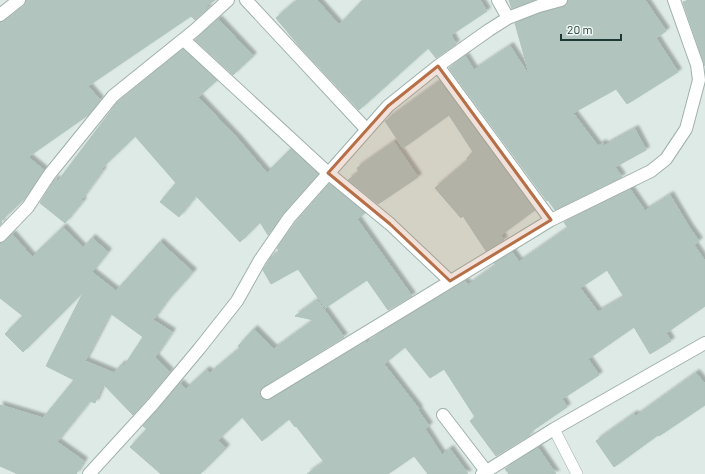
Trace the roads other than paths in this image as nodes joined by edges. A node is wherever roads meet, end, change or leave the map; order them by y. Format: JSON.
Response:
{"nodes":[{"id":1,"x":19,"y":0,"type":"edge"},
{"id":2,"x":228,"y":0,"type":"edge"},
{"id":3,"x":246,"y":0,"type":"edge"},
{"id":4,"x":498,"y":0,"type":"edge"},
{"id":5,"x":561,"y":0,"type":"edge"},
{"id":6,"x":674,"y":0,"type":"edge"},
{"id":7,"x":0,"y":15,"type":"edge"},
{"id":8,"x":508,"y":18,"type":"junction"},
{"id":9,"x":184,"y":40,"type":"junction"},
{"id":10,"x":438,"y":66,"type":"junction"},
{"id":11,"x":367,"y":130,"type":"junction"},
{"id":12,"x":328,"y":173,"type":"junction"},
{"id":13,"x":551,"y":220,"type":"junction"},
{"id":14,"x":0,"y":236,"type":"edge"},
{"id":15,"x":450,"y":281,"type":"junction"},
{"id":16,"x":705,"y":343,"type":"edge"},
{"id":17,"x":267,"y":393,"type":"dead end"},
{"id":18,"x":443,"y":415,"type":"dead end"},
{"id":19,"x":554,"y":428,"type":"junction"},
{"id":20,"x":484,"y":473,"type":"edge"},
{"id":21,"x":89,"y":474,"type":"edge"},
{"id":22,"x":577,"y":474,"type":"edge"}],
"edges":[{"from":1,"to":7,"type":"street"},
{"from":2,"to":9,"type":"street"},
{"from":3,"to":11,"type":"street"},
{"from":4,"to":8,"type":"street"},
{"from":5,"to":8,"type":"street"},
{"from":6,"to":13,"type":"street"},
{"from":8,"to":10,"type":"street"},
{"from":9,"to":12,"type":"street"},
{"from":9,"to":14,"type":"street"},
{"from":10,"to":11,"type":"street"},
{"from":10,"to":13,"type":"street"},
{"from":11,"to":12,"type":"street"},
{"from":12,"to":15,"type":"street"},
{"from":12,"to":21,"type":"street"},
{"from":13,"to":15,"type":"street"},
{"from":15,"to":17,"type":"street"},
{"from":16,"to":19,"type":"street"},
{"from":18,"to":20,"type":"street"},
{"from":19,"to":20,"type":"street"},
{"from":19,"to":22,"type":"lane"}]}
